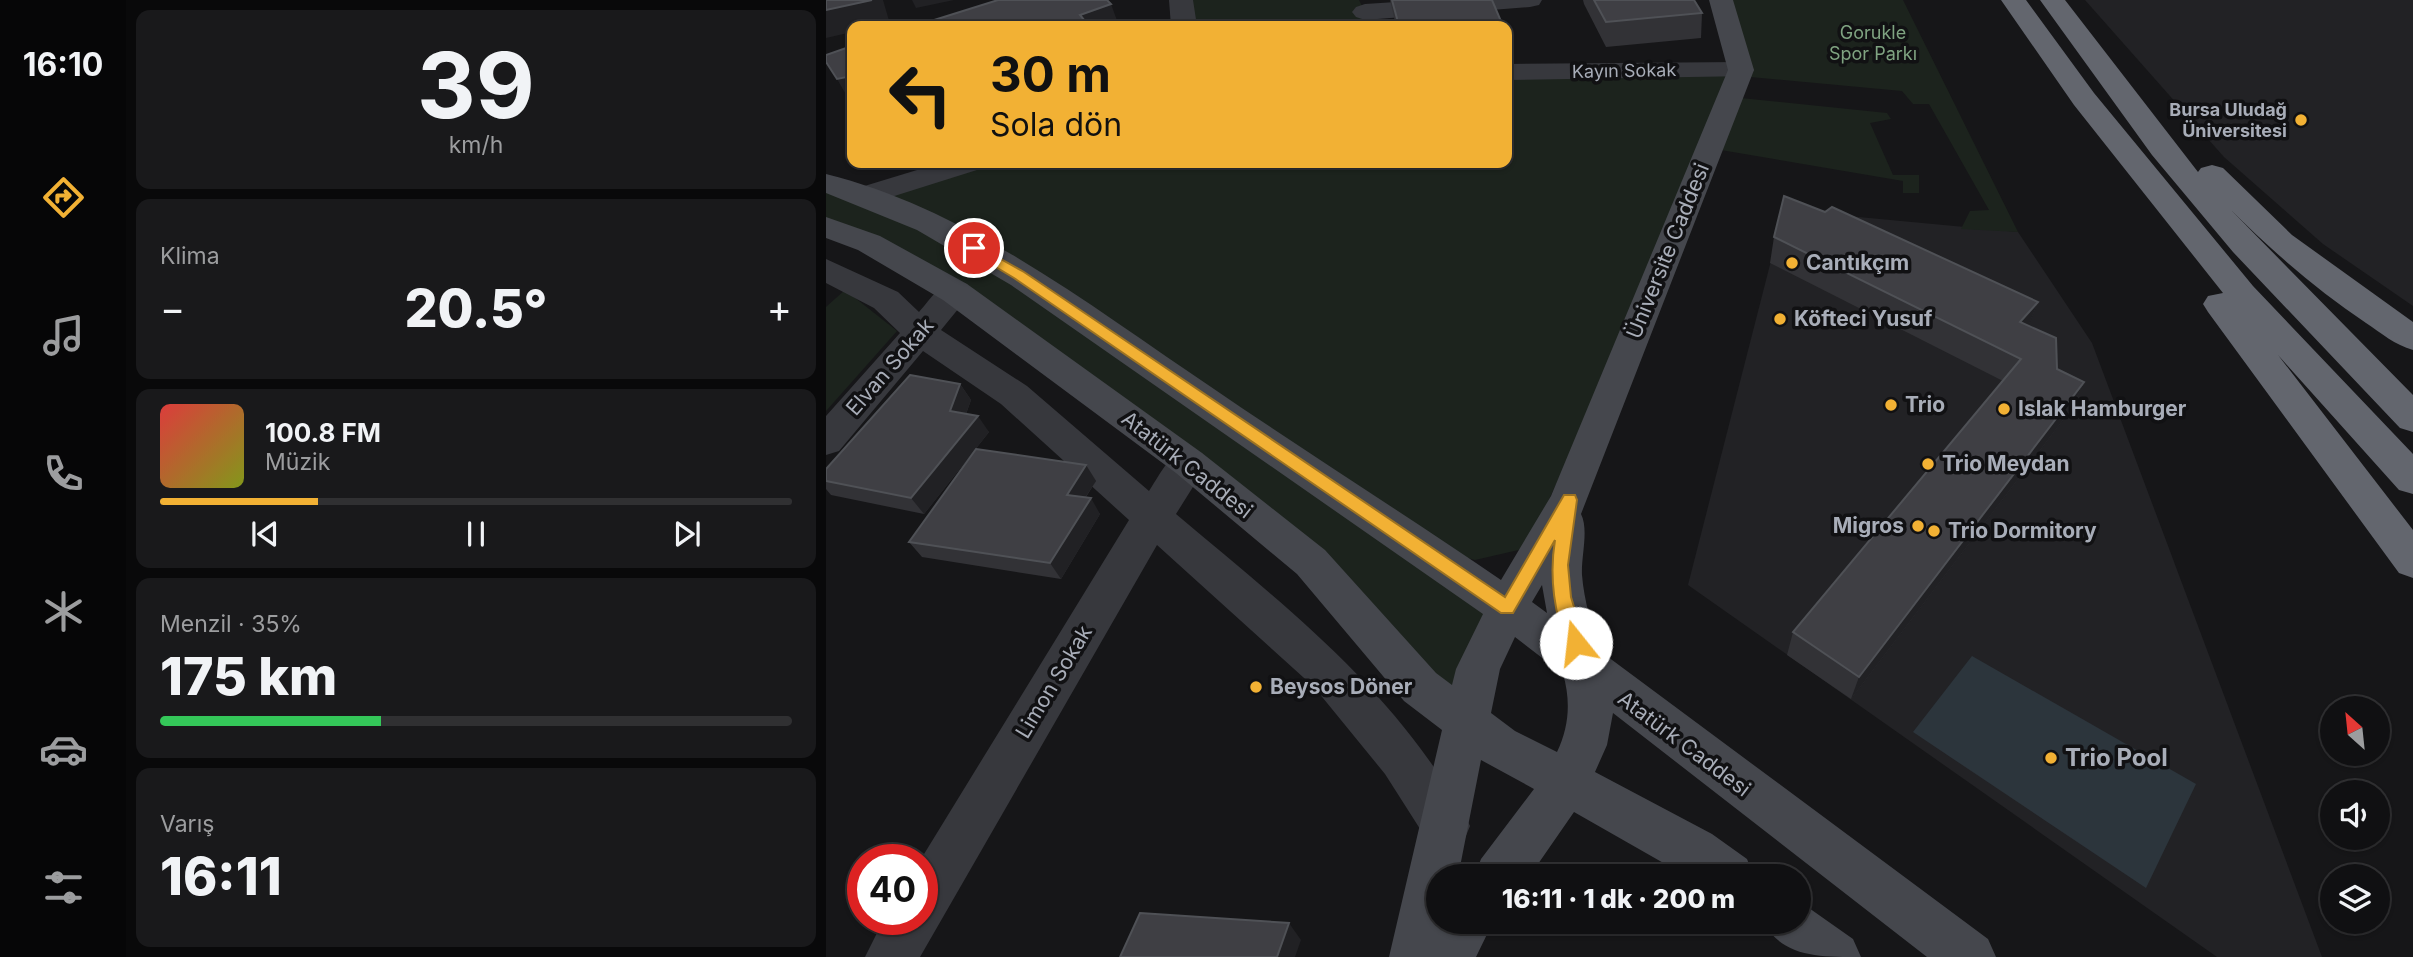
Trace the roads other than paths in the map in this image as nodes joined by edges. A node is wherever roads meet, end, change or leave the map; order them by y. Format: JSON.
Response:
{"nodes":[{"id":1,"x":1181,"y":0,"type":"edge"},
{"id":2,"x":1530,"y":0,"type":"edge"},
{"id":3,"x":1721,"y":0,"type":"edge"},
{"id":4,"x":2012,"y":0,"type":"edge"},
{"id":5,"x":2052,"y":0,"type":"edge"},
{"id":6,"x":1365,"y":13,"type":"edge"},
{"id":7,"x":1183,"y":21,"type":"edge"},
{"id":8,"x":2102,"y":68,"type":"junction"},
{"id":9,"x":1741,"y":70,"type":"junction"},
{"id":10,"x":1512,"y":72,"type":"edge"},
{"id":11,"x":2084,"y":99,"type":"junction"},
{"id":12,"x":954,"y":168,"type":"edge"},
{"id":13,"x":826,"y":183,"type":"edge"},
{"id":14,"x":869,"y":195,"type":"junction"},
{"id":15,"x":826,"y":227,"type":"edge"},
{"id":16,"x":826,"y":270,"type":"edge"},
{"id":17,"x":955,"y":292,"type":"junction"},
{"id":18,"x":920,"y":332,"type":"junction"},
{"id":19,"x":2413,"y":338,"type":"edge"},
{"id":20,"x":2413,"y":418,"type":"edge"},
{"id":21,"x":826,"y":441,"type":"edge"},
{"id":22,"x":1189,"y":463,"type":"junction"},
{"id":23,"x":2413,"y":479,"type":"edge"},
{"id":24,"x":1569,"y":500,"type":"junction"},
{"id":25,"x":1151,"y":519,"type":"junction"},
{"id":26,"x":2413,"y":561,"type":"edge"},
{"id":27,"x":1507,"y":608,"type":"junction"},
{"id":28,"x":1582,"y":666,"type":"junction"},
{"id":29,"x":1467,"y":722,"type":"junction"},
{"id":30,"x":1566,"y":781,"type":"junction"},
{"id":31,"x":1446,"y":826,"type":"junction"},
{"id":32,"x":1508,"y":864,"type":"edge"},
{"id":33,"x":1712,"y":864,"type":"edge"},
{"id":34,"x":938,"y":877,"type":"edge"},
{"id":35,"x":1460,"y":934,"type":"edge"},
{"id":36,"x":1805,"y":934,"type":"edge"},
{"id":37,"x":904,"y":935,"type":"edge"},
{"id":38,"x":891,"y":957,"type":"edge"},
{"id":39,"x":1415,"y":957,"type":"edge"},
{"id":40,"x":1447,"y":957,"type":"edge"},
{"id":41,"x":1835,"y":957,"type":"edge"},
{"id":42,"x":1970,"y":957,"type":"edge"}],
"edges":[{"from":1,"to":7,"type":"street"},
{"from":2,"to":6,"type":"street"},
{"from":3,"to":9,"type":"main road"},
{"from":4,"to":11,"type":"highway"},
{"from":5,"to":8,"type":"highway"},
{"from":8,"to":19,"type":"highway"},
{"from":8,"to":20,"type":"highway"},
{"from":9,"to":10,"type":"street","name":"Kayın Sokak"},
{"from":9,"to":24,"type":"main road","name":"Üniversite Caddesi"},
{"from":11,"to":23,"type":"highway"},
{"from":11,"to":26,"type":"highway"},
{"from":12,"to":14,"type":"street"},
{"from":13,"to":14,"type":"main road","name":"Atatürk Caddesi"},
{"from":14,"to":27,"type":"main road","name":"Atatürk Caddesi"},
{"from":15,"to":17,"type":"main road","name":"Atatürk Caddesi"},
{"from":16,"to":18,"type":"street"},
{"from":17,"to":18,"type":"street","name":"Elvan Sokak"},
{"from":17,"to":22,"type":"main road","name":"Atatürk Caddesi"},
{"from":18,"to":21,"type":"street","name":"Elvan Sokak"},
{"from":18,"to":25,"type":"street"},
{"from":22,"to":25,"type":"street","name":"Limon Sokak"},
{"from":22,"to":29,"type":"main road","name":"Atatürk Caddesi"},
{"from":24,"to":27,"type":"main road"},
{"from":24,"to":28,"type":"main road"},
{"from":25,"to":31,"type":"street"},
{"from":25,"to":34,"type":"street","name":"Limon Sokak"},
{"from":27,"to":28,"type":"main road","name":"Atatürk Caddesi"},
{"from":27,"to":29,"type":"main road"},
{"from":28,"to":30,"type":"main road"},
{"from":28,"to":42,"type":"main road","name":"Atatürk Caddesi"},
{"from":29,"to":30,"type":"main road","name":"Atatürk Caddesi"},
{"from":29,"to":31,"type":"main road"},
{"from":30,"to":32,"type":"main road"},
{"from":30,"to":33,"type":"main road","name":"Atatürk Caddesi"},
{"from":31,"to":39,"type":"main road"},
{"from":35,"to":40,"type":"main road"},
{"from":36,"to":41,"type":"main road"},
{"from":37,"to":38,"type":"street"}]}
